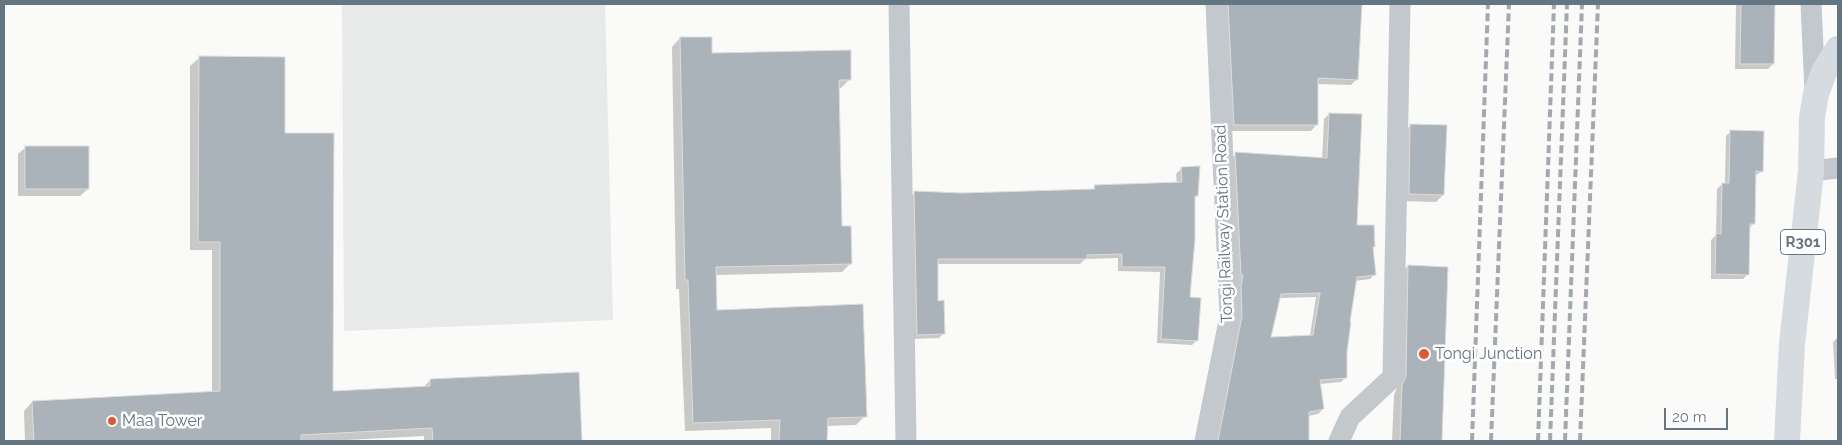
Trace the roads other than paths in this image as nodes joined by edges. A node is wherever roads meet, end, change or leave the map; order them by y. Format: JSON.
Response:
{"nodes":[{"id":1,"x":899,"y":4,"type":"edge"},
{"id":2,"x":1216,"y":4,"type":"edge"},
{"id":3,"x":1400,"y":4,"type":"edge"},
{"id":4,"x":1811,"y":4,"type":"edge"},
{"id":5,"x":1838,"y":50,"type":"edge"},
{"id":6,"x":1816,"y":94,"type":"junction"},
{"id":7,"x":1838,"y":168,"type":"edge"},
{"id":8,"x":1811,"y":171,"type":"junction"},
{"id":9,"x":1792,"y":344,"type":"junction"},
{"id":10,"x":906,"y":441,"type":"edge"},
{"id":11,"x":1205,"y":441,"type":"edge"},
{"id":12,"x":1339,"y":441,"type":"edge"},
{"id":13,"x":1772,"y":441,"type":"edge"},
{"id":14,"x":1787,"y":441,"type":"edge"},
{"id":15,"x":1805,"y":441,"type":"edge"}],
"edges":[{"from":1,"to":10,"type":"street"},
{"from":2,"to":11,"type":"street","name":"Tongi Railway Station Road"},
{"from":3,"to":12,"type":"street"},
{"from":4,"to":6,"type":"street"},
{"from":5,"to":6,"type":"main road","number":"R301"},
{"from":6,"to":8,"type":"main road","number":"R301"},
{"from":7,"to":8,"type":"street"},
{"from":8,"to":9,"type":"main road","number":"R301"},
{"from":9,"to":13,"type":"main road","number":"R301"},
{"from":9,"to":14,"type":"main road","number":"R301"},
{"from":9,"to":15,"type":"main road","number":"R301"}]}
